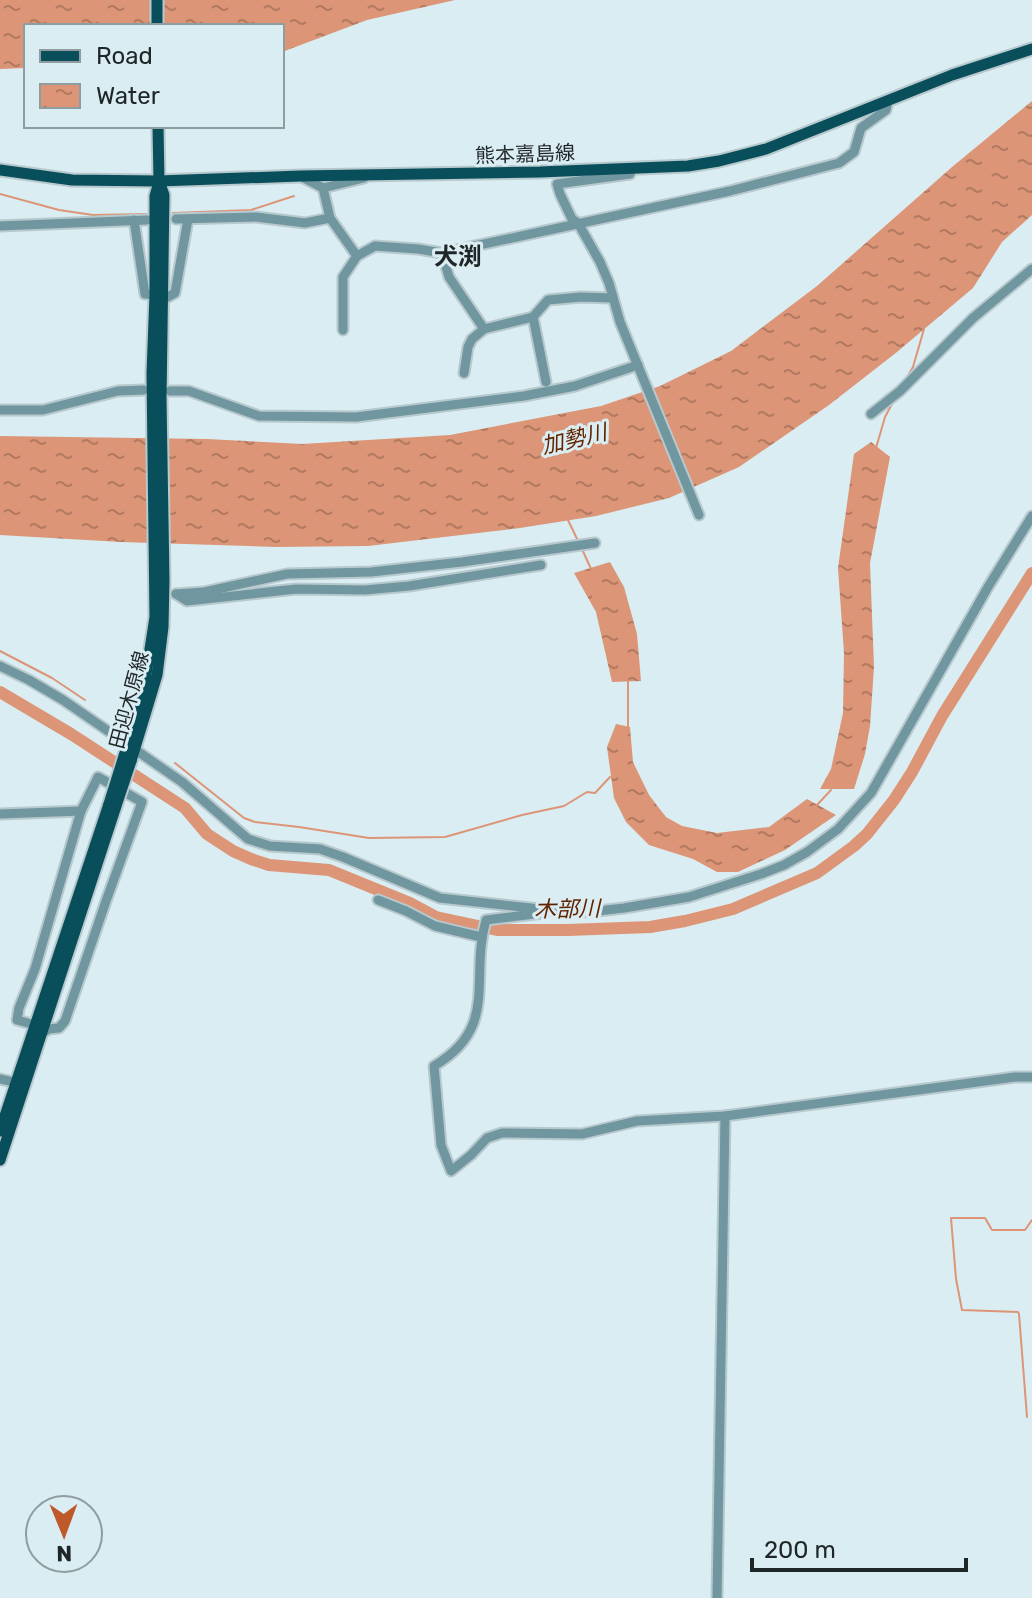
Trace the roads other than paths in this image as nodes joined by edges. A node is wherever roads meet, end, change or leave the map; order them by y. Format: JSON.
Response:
{"nodes":[{"id":1,"x":157,"y":0,"type":"edge"},
{"id":2,"x":157,"y":24,"type":"edge"},
{"id":3,"x":1032,"y":49,"type":"edge"},
{"id":4,"x":888,"y":101,"type":"junction"},
{"id":5,"x":158,"y":128,"type":"edge"},
{"id":6,"x":632,"y":169,"type":"junction"},
{"id":7,"x":0,"y":170,"type":"edge"},
{"id":8,"x":300,"y":176,"type":"junction"},
{"id":9,"x":375,"y":176,"type":"junction"},
{"id":10,"x":159,"y":181,"type":"junction"},
{"id":11,"x":323,"y":188,"type":"junction"},
{"id":12,"x":330,"y":218,"type":"junction"},
{"id":13,"x":176,"y":219,"type":"dead end"},
{"id":14,"x":188,"y":219,"type":"junction"},
{"id":15,"x":134,"y":220,"type":"junction"},
{"id":16,"x":147,"y":220,"type":"dead end"},
{"id":17,"x":578,"y":223,"type":"junction"},
{"id":18,"x":0,"y":226,"type":"edge"},
{"id":19,"x":442,"y":253,"type":"junction"},
{"id":20,"x":357,"y":256,"type":"junction"},
{"id":21,"x":1032,"y":269,"type":"edge"},
{"id":22,"x":159,"y":297,"type":"junction"},
{"id":23,"x":612,"y":298,"type":"junction"},
{"id":24,"x":533,"y":317,"type":"junction"},
{"id":25,"x":484,"y":329,"type":"junction"},
{"id":26,"x":343,"y":330,"type":"dead end"},
{"id":27,"x":638,"y":365,"type":"junction"},
{"id":28,"x":464,"y":373,"type":"dead end"},
{"id":29,"x":546,"y":382,"type":"dead end"},
{"id":30,"x":144,"y":390,"type":"dead end"},
{"id":31,"x":170,"y":391,"type":"dead end"},
{"id":32,"x":0,"y":410,"type":"edge"},
{"id":33,"x":871,"y":414,"type":"dead end"},
{"id":34,"x":699,"y":515,"type":"dead end"},
{"id":35,"x":1032,"y":516,"type":"edge"},
{"id":36,"x":595,"y":543,"type":"dead end"},
{"id":37,"x":541,"y":565,"type":"dead end"},
{"id":38,"x":0,"y":666,"type":"edge"},
{"id":39,"x":129,"y":753,"type":"junction"},
{"id":40,"x":81,"y":811,"type":"junction"},
{"id":41,"x":0,"y":814,"type":"edge"},
{"id":42,"x":378,"y":900,"type":"dead end"},
{"id":43,"x":558,"y":911,"type":"junction"},
{"id":44,"x":482,"y":935,"type":"junction"},
{"id":45,"x":39,"y":1029,"type":"junction"},
{"id":46,"x":1032,"y":1077,"type":"edge"},
{"id":47,"x":0,"y":1079,"type":"edge"},
{"id":48,"x":21,"y":1083,"type":"junction"},
{"id":49,"x":725,"y":1116,"type":"junction"},
{"id":50,"x":0,"y":1131,"type":"edge"},
{"id":51,"x":0,"y":1160,"type":"edge"},
{"id":52,"x":717,"y":1598,"type":"edge"}],
"edges":[{"from":1,"to":2,"type":"main road"},
{"from":3,"to":4,"type":"main road","name":"熊本嘉島線"},
{"from":4,"to":6,"type":"main road","name":"熊本嘉島線"},
{"from":4,"to":17,"type":"street"},
{"from":5,"to":10,"type":"main road","name":"田迎木原線"},
{"from":6,"to":9,"type":"main road","name":"熊本嘉島線"},
{"from":6,"to":17,"type":"street"},
{"from":7,"to":10,"type":"main road","name":"熊本嘉島線"},
{"from":8,"to":9,"type":"main road","name":"熊本嘉島線"},
{"from":8,"to":10,"type":"main road","name":"熊本嘉島線"},
{"from":8,"to":11,"type":"street"},
{"from":9,"to":11,"type":"street"},
{"from":10,"to":22,"type":"main road","name":"田迎木原線"},
{"from":11,"to":12,"type":"street"},
{"from":12,"to":14,"type":"street"},
{"from":12,"to":20,"type":"street"},
{"from":13,"to":14,"type":"street"},
{"from":14,"to":22,"type":"street"},
{"from":15,"to":16,"type":"street"},
{"from":15,"to":18,"type":"street"},
{"from":15,"to":22,"type":"street"},
{"from":17,"to":19,"type":"street"},
{"from":17,"to":23,"type":"street"},
{"from":19,"to":20,"type":"street"},
{"from":19,"to":25,"type":"street"},
{"from":20,"to":26,"type":"street"},
{"from":21,"to":33,"type":"street"},
{"from":22,"to":39,"type":"main road","name":"田迎木原線"},
{"from":23,"to":24,"type":"street"},
{"from":23,"to":27,"type":"street"},
{"from":24,"to":25,"type":"street"},
{"from":24,"to":29,"type":"street"},
{"from":25,"to":28,"type":"street"},
{"from":27,"to":31,"type":"street"},
{"from":27,"to":34,"type":"street"},
{"from":30,"to":32,"type":"street"},
{"from":35,"to":43,"type":"street"},
{"from":36,"to":37,"type":"street"},
{"from":38,"to":39,"type":"street"},
{"from":39,"to":43,"type":"street"},
{"from":39,"to":45,"type":"main road","name":"田迎木原線","bridge":true},
{"from":40,"to":41,"type":"street"},
{"from":40,"to":45,"type":"street"},
{"from":40,"to":45,"type":"street"},
{"from":42,"to":44,"type":"street"},
{"from":43,"to":44,"type":"street"},
{"from":44,"to":49,"type":"street"},
{"from":45,"to":48,"type":"main road","name":"田迎木原線"},
{"from":46,"to":49,"type":"street"},
{"from":47,"to":48,"type":"street"},
{"from":48,"to":50,"type":"main road","name":"田迎木原線"},
{"from":48,"to":51,"type":"main road","name":"田迎木原線"},
{"from":49,"to":52,"type":"street"}]}
